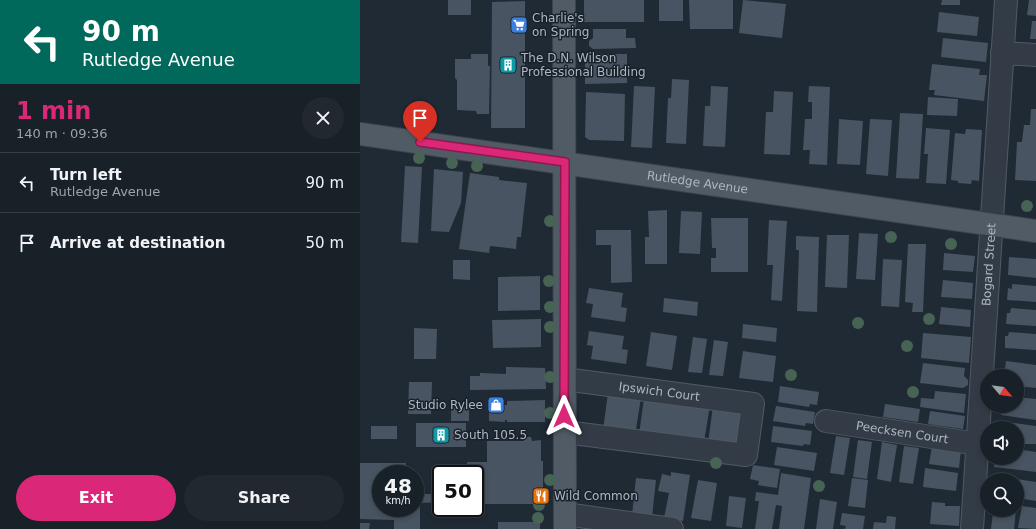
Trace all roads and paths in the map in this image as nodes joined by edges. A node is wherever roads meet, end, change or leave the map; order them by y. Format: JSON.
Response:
{"nodes":[{"id":1,"x":564,"y":0,"type":"edge"},
{"id":2,"x":1006,"y":0,"type":"edge"},
{"id":3,"x":1002,"y":53,"type":"junction"},
{"id":4,"x":1036,"y":55,"type":"edge"},
{"id":5,"x":360,"y":134,"type":"edge"},
{"id":6,"x":565,"y":162,"type":"junction"},
{"id":7,"x":992,"y":225,"type":"junction"},
{"id":8,"x":1036,"y":231,"type":"edge"},
{"id":9,"x":564,"y":379,"type":"junction"},
{"id":10,"x":826,"y":421,"type":"dead end"},
{"id":11,"x":564,"y":432,"type":"junction"},
{"id":12,"x":978,"y":444,"type":"junction"},
{"id":13,"x":565,"y":521,"type":"edge"},
{"id":14,"x":672,"y":529,"type":"edge"},
{"id":15,"x":972,"y":529,"type":"edge"}],
"edges":[{"from":1,"to":6,"type":"main road"},
{"from":2,"to":3,"type":"street","name":"Bogard Street"},
{"from":3,"to":4,"type":"street"},
{"from":3,"to":7,"type":"street","name":"Bogard Street"},
{"from":5,"to":6,"type":"main road","name":"Rutledge Avenue"},
{"from":6,"to":7,"type":"main road","name":"Rutledge Avenue"},
{"from":6,"to":9,"type":"main road"},
{"from":7,"to":8,"type":"main road","name":"Rutledge Avenue"},
{"from":7,"to":12,"type":"street","name":"Bogard Street"},
{"from":9,"to":11,"type":"main road"},
{"from":9,"to":11,"type":"street","name":"Ipswich Court"},
{"from":10,"to":12,"type":"street","name":"Peecksen Court"},
{"from":11,"to":13,"type":"main road"},
{"from":12,"to":15,"type":"street","name":"Bogard Street"},
{"from":13,"to":14,"type":"street"}]}
